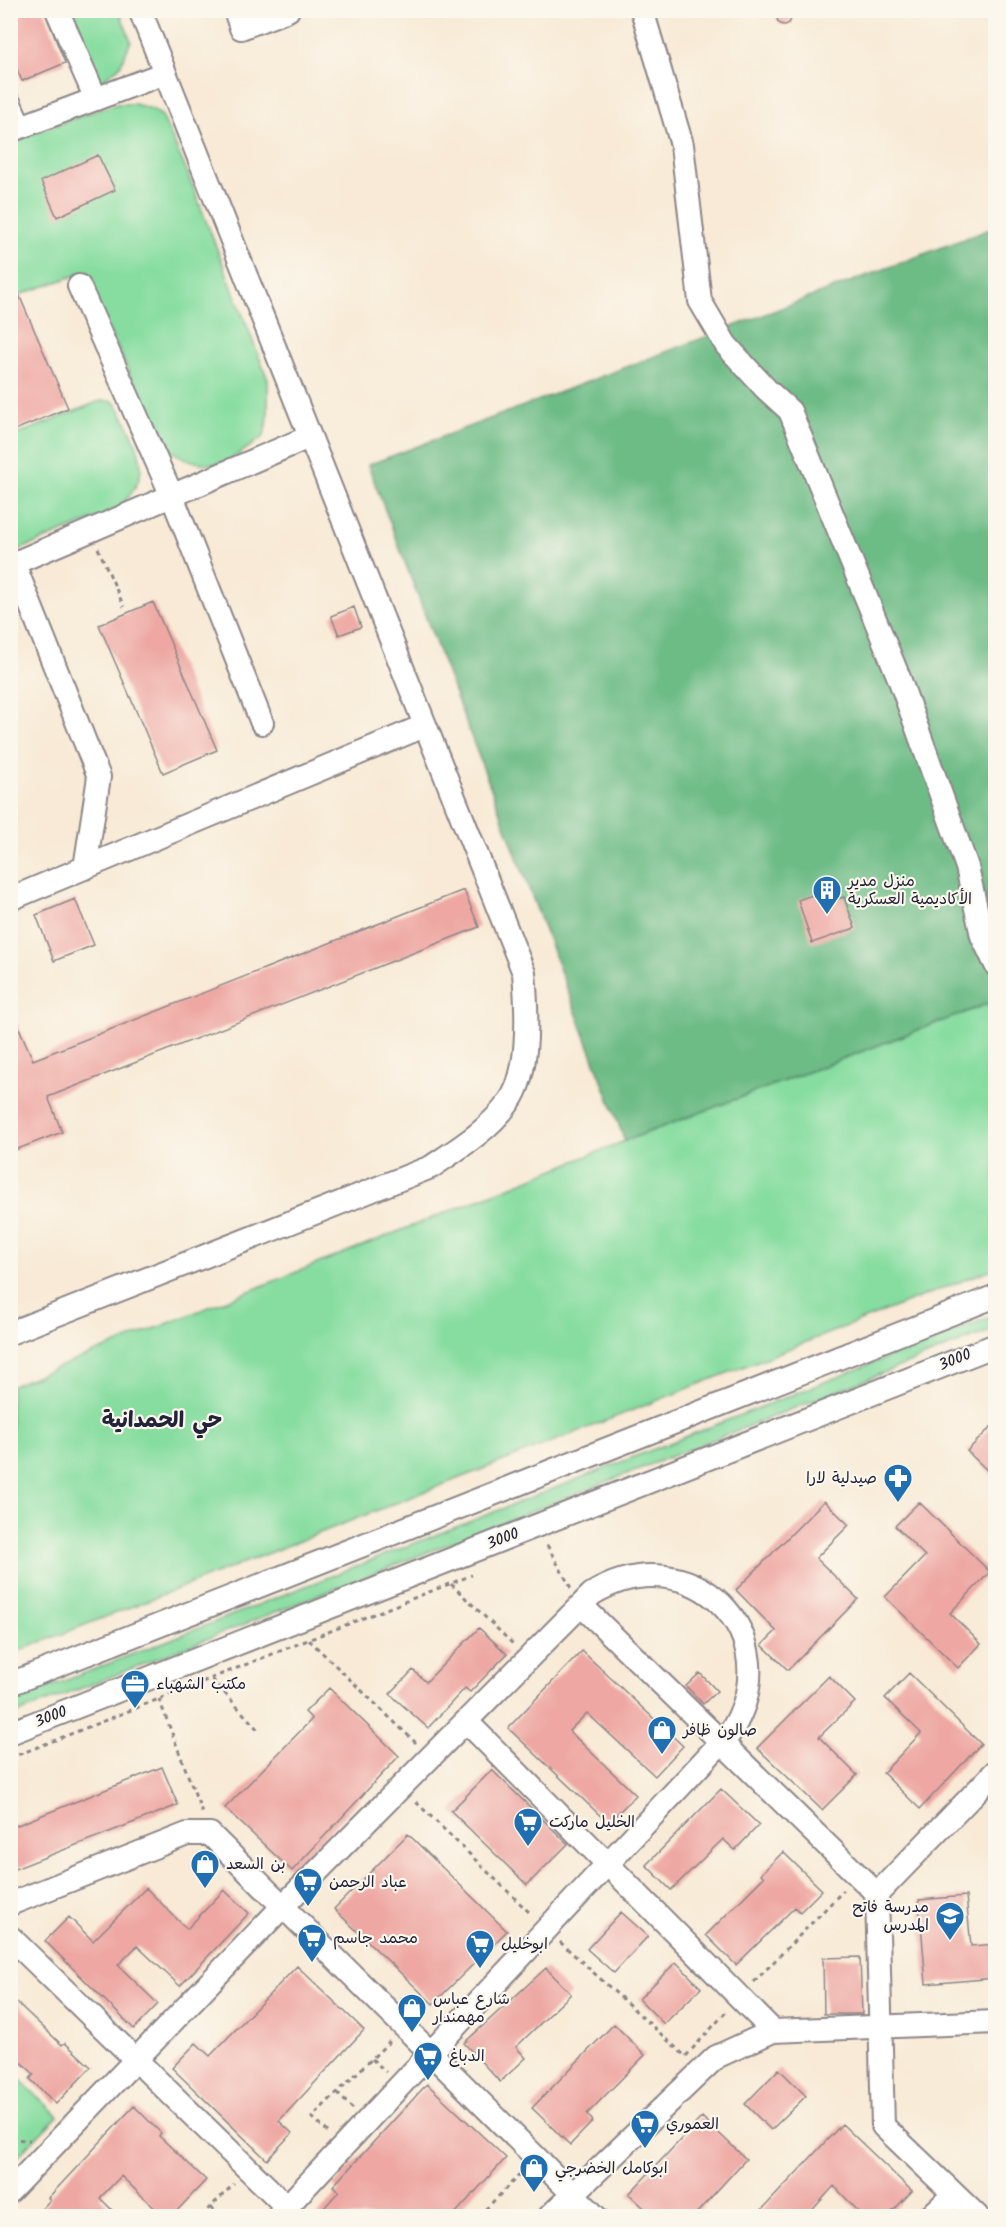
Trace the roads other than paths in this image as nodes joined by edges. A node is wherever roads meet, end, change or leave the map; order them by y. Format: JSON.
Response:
{"nodes":[{"id":1,"x":57,"y":10,"type":"edge"},
{"id":2,"x":140,"y":10,"type":"edge"},
{"id":3,"x":235,"y":10,"type":"edge"},
{"id":4,"x":288,"y":10,"type":"edge"},
{"id":5,"x":642,"y":10,"type":"edge"},
{"id":6,"x":165,"y":73,"type":"junction"},
{"id":7,"x":96,"y":99,"type":"junction"},
{"id":8,"x":10,"y":104,"type":"edge"},
{"id":9,"x":15,"y":129,"type":"edge"},
{"id":10,"x":79,"y":286,"type":"dead end"},
{"id":11,"x":309,"y":437,"type":"junction"},
{"id":12,"x":172,"y":496,"type":"junction"},
{"id":13,"x":12,"y":565,"type":"edge"},
{"id":14,"x":262,"y":723,"type":"dead end"},
{"id":15,"x":424,"y":726,"type":"junction"},
{"id":16,"x":85,"y":868,"type":"junction"},
{"id":17,"x":10,"y":899,"type":"edge"},
{"id":18,"x":996,"y":965,"type":"edge"},
{"id":19,"x":996,"y":1296,"type":"edge"},
{"id":20,"x":10,"y":1333,"type":"edge"},
{"id":21,"x":996,"y":1345,"type":"edge"},
{"id":22,"x":581,"y":1605,"type":"junction"},
{"id":23,"x":10,"y":1684,"type":"edge"},
{"id":24,"x":466,"y":1721,"type":"junction"},
{"id":25,"x":10,"y":1733,"type":"edge"},
{"id":26,"x":720,"y":1744,"type":"junction"},
{"id":27,"x":996,"y":1771,"type":"edge"},
{"id":28,"x":606,"y":1865,"type":"junction"},
{"id":29,"x":877,"y":1894,"type":"junction"},
{"id":30,"x":10,"y":1904,"type":"edge"},
{"id":31,"x":284,"y":1905,"type":"junction"},
{"id":32,"x":10,"y":1937,"type":"edge"},
{"id":33,"x":996,"y":2022,"type":"edge"},
{"id":34,"x":880,"y":2027,"type":"junction"},
{"id":35,"x":773,"y":2031,"type":"junction"},
{"id":36,"x":431,"y":2052,"type":"junction"},
{"id":37,"x":136,"y":2060,"type":"junction"},
{"id":38,"x":10,"y":2191,"type":"edge"},
{"id":39,"x":574,"y":2194,"type":"junction"},
{"id":40,"x":954,"y":2194,"type":"junction"},
{"id":41,"x":282,"y":2212,"type":"edge"},
{"id":42,"x":550,"y":2217,"type":"edge"},
{"id":43,"x":595,"y":2217,"type":"edge"},
{"id":44,"x":931,"y":2217,"type":"edge"},
{"id":45,"x":977,"y":2217,"type":"edge"}],
"edges":[{"from":1,"to":7,"type":"street"},
{"from":2,"to":6,"type":"street"},
{"from":3,"to":4,"type":"street"},
{"from":5,"to":18,"type":"street"},
{"from":6,"to":7,"type":"street"},
{"from":6,"to":11,"type":"street"},
{"from":7,"to":9,"type":"street"},
{"from":8,"to":9,"type":"street"},
{"from":10,"to":12,"type":"street"},
{"from":11,"to":12,"type":"street"},
{"from":11,"to":15,"type":"street"},
{"from":12,"to":13,"type":"street"},
{"from":12,"to":14,"type":"street"},
{"from":13,"to":16,"type":"street"},
{"from":15,"to":16,"type":"street"},
{"from":15,"to":20,"type":"street"},
{"from":16,"to":17,"type":"street"},
{"from":19,"to":23,"type":"street"},
{"from":21,"to":25,"type":"street","name":"3000"},
{"from":22,"to":24,"type":"street"},
{"from":22,"to":26,"type":"street"},
{"from":22,"to":26,"type":"street"},
{"from":24,"to":28,"type":"street"},
{"from":24,"to":31,"type":"street"},
{"from":26,"to":28,"type":"street"},
{"from":26,"to":29,"type":"street"},
{"from":27,"to":29,"type":"street"},
{"from":28,"to":35,"type":"street"},
{"from":28,"to":36,"type":"street"},
{"from":29,"to":34,"type":"street"},
{"from":30,"to":31,"type":"street"},
{"from":31,"to":36,"type":"street"},
{"from":31,"to":37,"type":"street"},
{"from":32,"to":37,"type":"street"},
{"from":33,"to":34,"type":"street"},
{"from":34,"to":35,"type":"street"},
{"from":34,"to":40,"type":"street"},
{"from":35,"to":39,"type":"street"},
{"from":36,"to":39,"type":"street"},
{"from":36,"to":41,"type":"street"},
{"from":37,"to":38,"type":"street"},
{"from":37,"to":41,"type":"street"},
{"from":39,"to":42,"type":"street"},
{"from":39,"to":43,"type":"street"},
{"from":40,"to":44,"type":"street"},
{"from":40,"to":45,"type":"street"}]}
